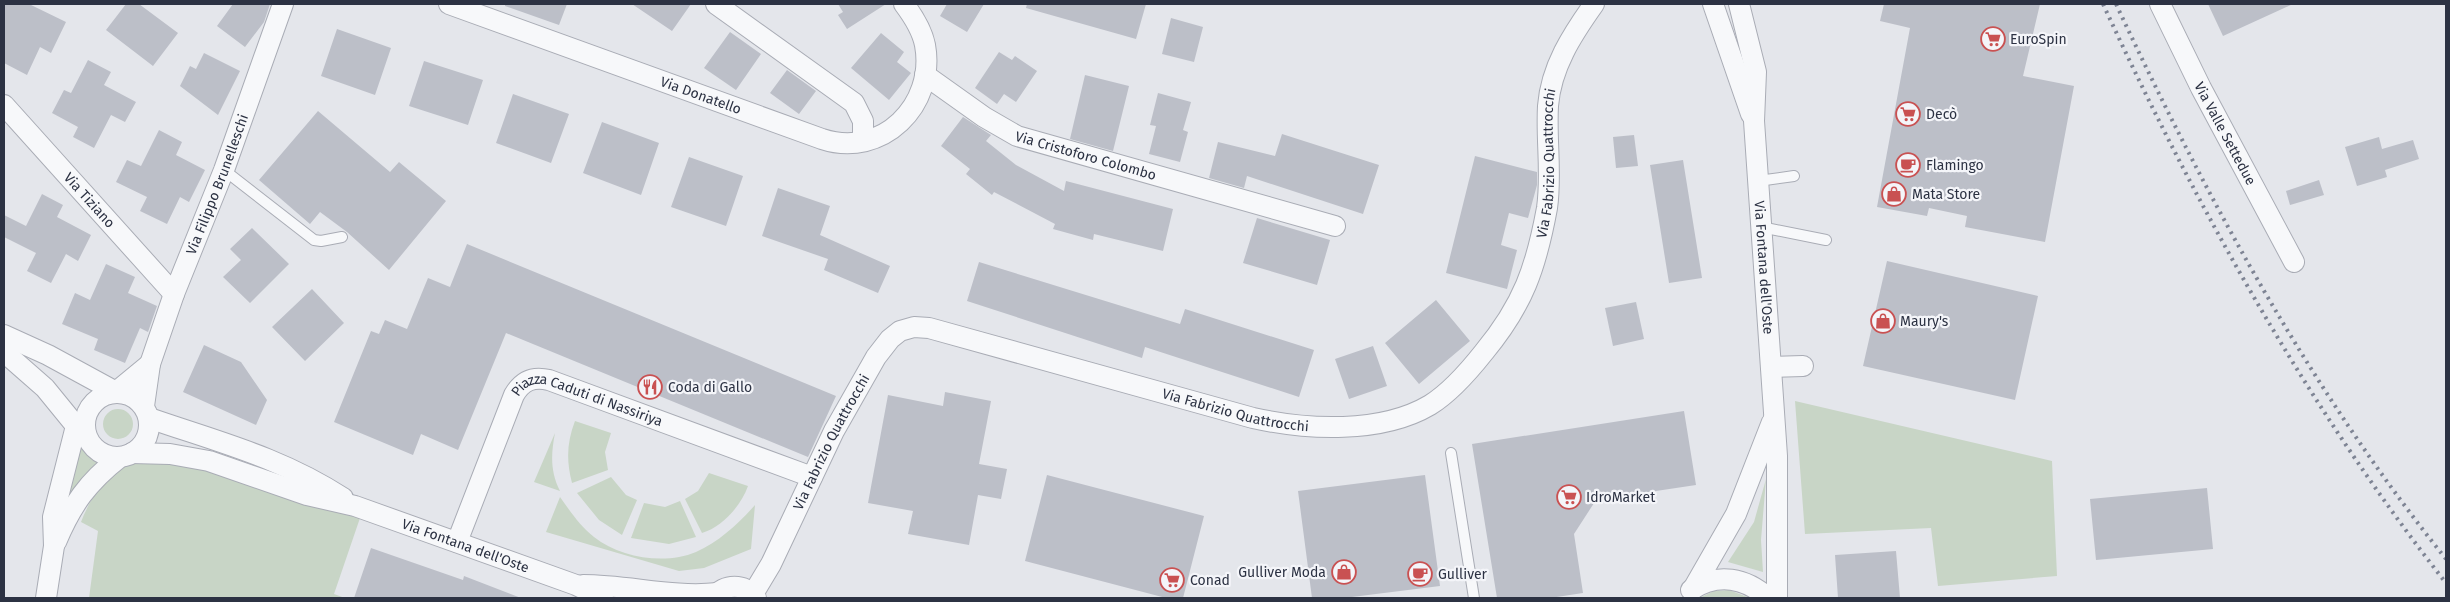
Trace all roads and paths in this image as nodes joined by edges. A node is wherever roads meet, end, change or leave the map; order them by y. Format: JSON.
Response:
{"nodes":[{"id":1,"x":283,"y":4,"type":"edge"},
{"id":2,"x":449,"y":4,"type":"edge"},
{"id":3,"x":716,"y":4,"type":"edge"},
{"id":4,"x":904,"y":4,"type":"edge"},
{"id":5,"x":1594,"y":4,"type":"edge"},
{"id":6,"x":1713,"y":4,"type":"edge"},
{"id":7,"x":1739,"y":4,"type":"edge"},
{"id":8,"x":2160,"y":4,"type":"edge"},
{"id":9,"x":926,"y":75,"type":"junction"},
{"id":10,"x":4,"y":105,"type":"edge"},
{"id":11,"x":1754,"y":120,"type":"junction"},
{"id":12,"x":863,"y":141,"type":"junction"},
{"id":13,"x":224,"y":170,"type":"junction"},
{"id":14,"x":1794,"y":176,"type":"dead end"},
{"id":15,"x":1758,"y":181,"type":"junction"},
{"id":16,"x":1335,"y":226,"type":"dead end"},
{"id":17,"x":1761,"y":227,"type":"junction"},
{"id":18,"x":342,"y":237,"type":"dead end"},
{"id":19,"x":1826,"y":240,"type":"dead end"},
{"id":20,"x":2294,"y":262,"type":"dead end"},
{"id":21,"x":174,"y":294,"type":"junction"},
{"id":22,"x":4,"y":335,"type":"edge"},
{"id":23,"x":4,"y":352,"type":"edge"},
{"id":24,"x":150,"y":364,"type":"junction"},
{"id":25,"x":1803,"y":366,"type":"dead end"},
{"id":26,"x":1771,"y":367,"type":"junction"},
{"id":27,"x":116,"y":392,"type":"junction"},
{"id":28,"x":146,"y":412,"type":"junction"},
{"id":29,"x":1775,"y":416,"type":"junction"},
{"id":30,"x":80,"y":426,"type":"junction"},
{"id":31,"x":1451,"y":453,"type":"dead end"},
{"id":32,"x":126,"y":455,"type":"junction"},
{"id":33,"x":812,"y":477,"type":"junction"},
{"id":34,"x":355,"y":506,"type":"junction"},
{"id":35,"x":457,"y":542,"type":"junction"},
{"id":36,"x":54,"y":546,"type":"junction"},
{"id":37,"x":576,"y":585,"type":"junction"},
{"id":38,"x":1688,"y":594,"type":"edge"},
{"id":39,"x":716,"y":596,"type":"edge"},
{"id":40,"x":754,"y":596,"type":"edge"},
{"id":41,"x":46,"y":598,"type":"edge"},
{"id":42,"x":603,"y":598,"type":"edge"},
{"id":43,"x":1474,"y":598,"type":"edge"},
{"id":44,"x":1768,"y":598,"type":"edge"},
{"id":45,"x":1777,"y":598,"type":"edge"}],
"edges":[{"from":1,"to":13,"type":"street","name":"Via Filippo Brunelleschi"},
{"from":2,"to":12,"type":"street","name":"Via Donatello"},
{"from":3,"to":12,"type":"street"},
{"from":4,"to":9,"type":"street"},
{"from":5,"to":33,"type":"street","name":"Via Fabrizio Quattrocchi"},
{"from":6,"to":11,"type":"street","name":"Via Fontana dell'Oste"},
{"from":7,"to":11,"type":"street","name":"Via Fontana dell'Oste"},
{"from":8,"to":20,"type":"street","name":"Via Valle Settedue"},
{"from":9,"to":12,"type":"street","name":"Via Donatello"},
{"from":9,"to":16,"type":"street","name":"Via Cristoforo Colombo"},
{"from":10,"to":21,"type":"street","name":"Via Tiziano"},
{"from":11,"to":15,"type":"street","name":"Via Fontana dell'Oste"},
{"from":13,"to":18,"type":"lane"},
{"from":13,"to":21,"type":"street","name":"Via Filippo Brunelleschi"},
{"from":14,"to":15,"type":"lane"},
{"from":15,"to":17,"type":"street","name":"Via Fontana dell'Oste"},
{"from":17,"to":19,"type":"lane"},
{"from":17,"to":26,"type":"street","name":"Via Fontana dell'Oste"},
{"from":21,"to":24,"type":"street","name":"Via Filippo Brunelleschi"},
{"from":22,"to":27,"type":"street"},
{"from":23,"to":30,"type":"street"},
{"from":24,"to":27,"type":"street"},
{"from":24,"to":28,"type":"street","name":"Via Filippo Brunelleschi"},
{"from":25,"to":26,"type":"street"},
{"from":26,"to":29,"type":"street","name":"Via Fontana dell'Oste"},
{"from":27,"to":28,"type":"street"},
{"from":27,"to":30,"type":"street"},
{"from":28,"to":32,"type":"street"},
{"from":28,"to":34,"type":"street","name":"Via Fontana dell'Oste"},
{"from":29,"to":38,"type":"street","name":"Via Fontana dell'Oste"},
{"from":29,"to":45,"type":"street","name":"Via Fontana dell'Oste"},
{"from":30,"to":32,"type":"street"},
{"from":30,"to":36,"type":"street"},
{"from":31,"to":43,"type":"lane"},
{"from":32,"to":34,"type":"street","name":"Via Fontana dell'Oste"},
{"from":32,"to":36,"type":"street"},
{"from":33,"to":35,"type":"street","name":"Piazza Caduti di Nassiriya"},
{"from":33,"to":40,"type":"street","name":"Via Fabrizio Quattrocchi"},
{"from":34,"to":35,"type":"street","name":"Via Fontana dell'Oste"},
{"from":35,"to":37,"type":"street","name":"Via Fontana dell'Oste"},
{"from":36,"to":41,"type":"street"},
{"from":37,"to":39,"type":"street","name":"Via Fontana dell'Oste"},
{"from":37,"to":42,"type":"street","name":"Via Fontana dell'Oste"},
{"from":38,"to":44,"type":"street"},
{"from":39,"to":40,"type":"street","name":"Via Fontana dell'Oste"}]}
